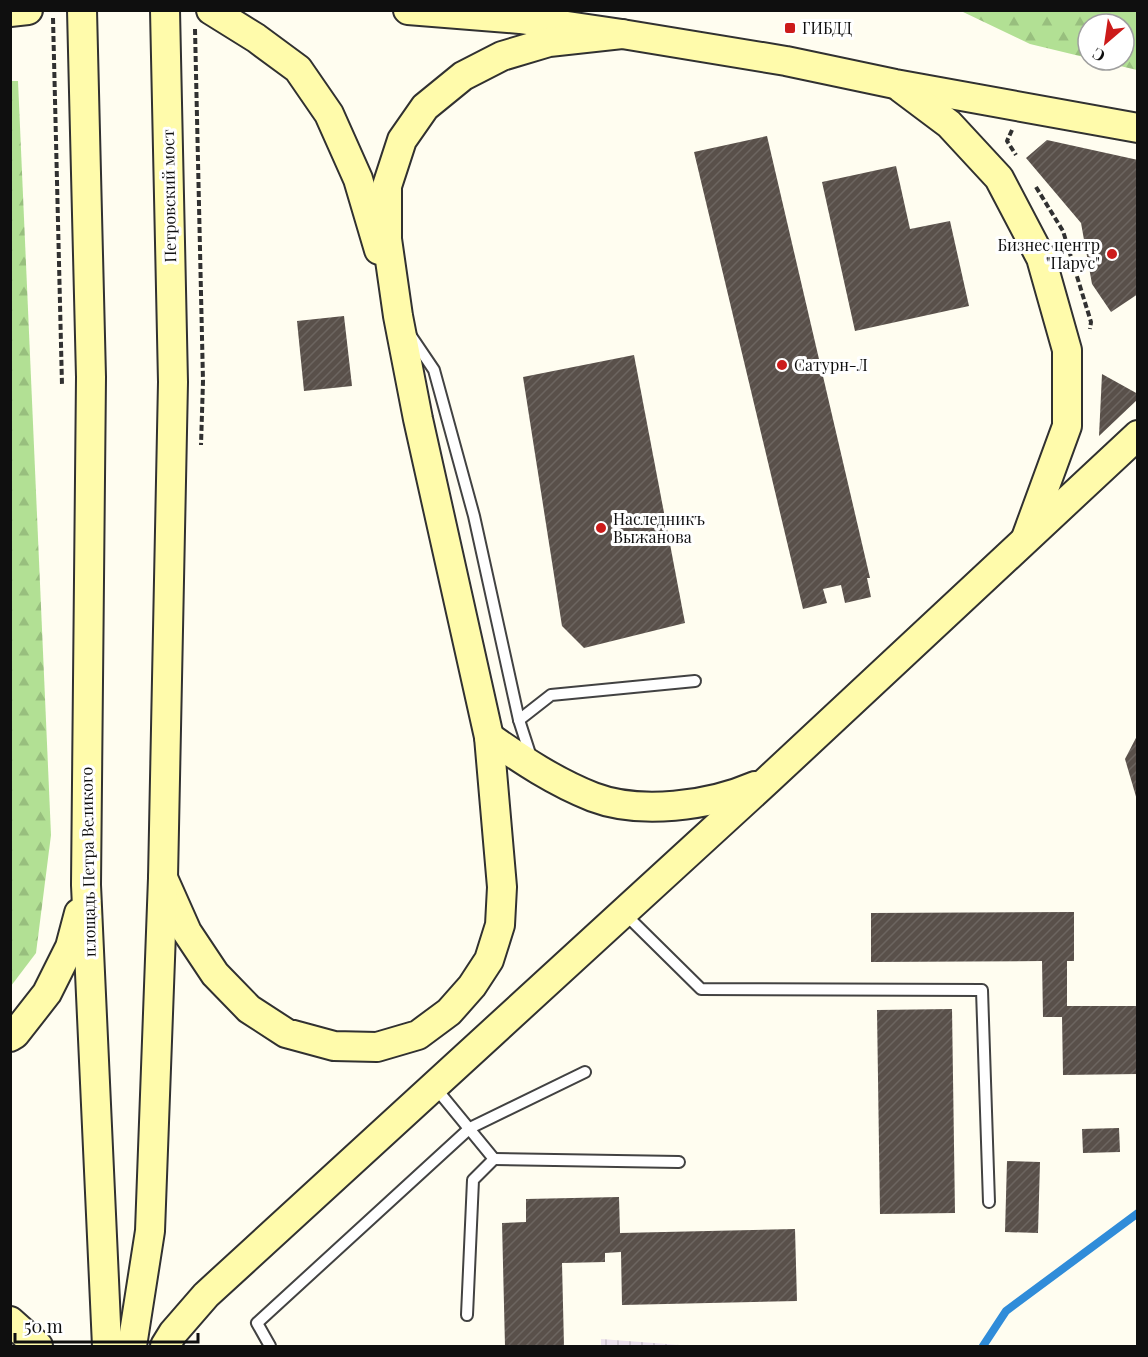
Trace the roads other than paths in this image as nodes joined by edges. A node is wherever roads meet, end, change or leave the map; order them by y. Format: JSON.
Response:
{"nodes":[{"id":1,"x":28,"y":10,"type":"edge"},
{"id":2,"x":81,"y":10,"type":"edge"},
{"id":3,"x":165,"y":10,"type":"edge"},
{"id":4,"x":408,"y":10,"type":"edge"},
{"id":5,"x":11,"y":13,"type":"edge"},
{"id":6,"x":203,"y":16,"type":"edge"},
{"id":7,"x":622,"y":34,"type":"junction"},
{"id":8,"x":895,"y":84,"type":"junction"},
{"id":9,"x":1137,"y":128,"type":"edge"},
{"id":10,"x":398,"y":316,"type":"junction"},
{"id":11,"x":1137,"y":435,"type":"edge"},
{"id":12,"x":1024,"y":542,"type":"junction"},
{"id":13,"x":695,"y":681,"type":"dead end"},
{"id":14,"x":519,"y":720,"type":"junction"},
{"id":15,"x":489,"y":737,"type":"junction"},
{"id":16,"x":535,"y":768,"type":"junction"},
{"id":17,"x":768,"y":780,"type":"junction"},
{"id":18,"x":163,"y":878,"type":"junction"},
{"id":19,"x":86,"y":885,"type":"junction"},
{"id":20,"x":623,"y":913,"type":"junction"},
{"id":21,"x":10,"y":1037,"type":"edge"},
{"id":22,"x":585,"y":1072,"type":"dead end"},
{"id":23,"x":434,"y":1086,"type":"junction"},
{"id":24,"x":470,"y":1128,"type":"junction"},
{"id":25,"x":494,"y":1159,"type":"junction"},
{"id":26,"x":679,"y":1162,"type":"dead end"},
{"id":27,"x":989,"y":1202,"type":"dead end"},
{"id":28,"x":467,"y":1315,"type":"dead end"},
{"id":29,"x":10,"y":1321,"type":"edge"},
{"id":30,"x":38,"y":1347,"type":"edge"},
{"id":31,"x":106,"y":1347,"type":"edge"},
{"id":32,"x":132,"y":1347,"type":"edge"},
{"id":33,"x":165,"y":1347,"type":"edge"},
{"id":34,"x":270,"y":1347,"type":"edge"}],
"edges":[{"from":1,"to":5,"type":"main road"},
{"from":2,"to":19,"type":"main road","name":"площадь Петра Великого"},
{"from":3,"to":18,"type":"main road","name":"Петровский мост"},
{"from":4,"to":7,"type":"main road"},
{"from":6,"to":10,"type":"main road"},
{"from":7,"to":8,"type":"main road"},
{"from":7,"to":10,"type":"main road"},
{"from":8,"to":9,"type":"main road"},
{"from":8,"to":12,"type":"main road"},
{"from":10,"to":14,"type":"lane"},
{"from":10,"to":15,"type":"main road"},
{"from":11,"to":12,"type":"main road"},
{"from":12,"to":17,"type":"main road"},
{"from":13,"to":14,"type":"lane"},
{"from":14,"to":16,"type":"lane"},
{"from":15,"to":16,"type":"main road"},
{"from":15,"to":18,"type":"main road"},
{"from":16,"to":17,"type":"main road"},
{"from":17,"to":20,"type":"main road"},
{"from":18,"to":32,"type":"main road"},
{"from":19,"to":21,"type":"main road"},
{"from":19,"to":31,"type":"main road","name":"площадь Петра Великого"},
{"from":20,"to":23,"type":"main road"},
{"from":20,"to":27,"type":"lane"},
{"from":22,"to":24,"type":"lane"},
{"from":23,"to":24,"type":"lane"},
{"from":23,"to":33,"type":"main road"},
{"from":24,"to":25,"type":"lane"},
{"from":24,"to":34,"type":"lane"},
{"from":25,"to":26,"type":"lane"},
{"from":25,"to":28,"type":"lane"},
{"from":29,"to":30,"type":"main road"}]}
